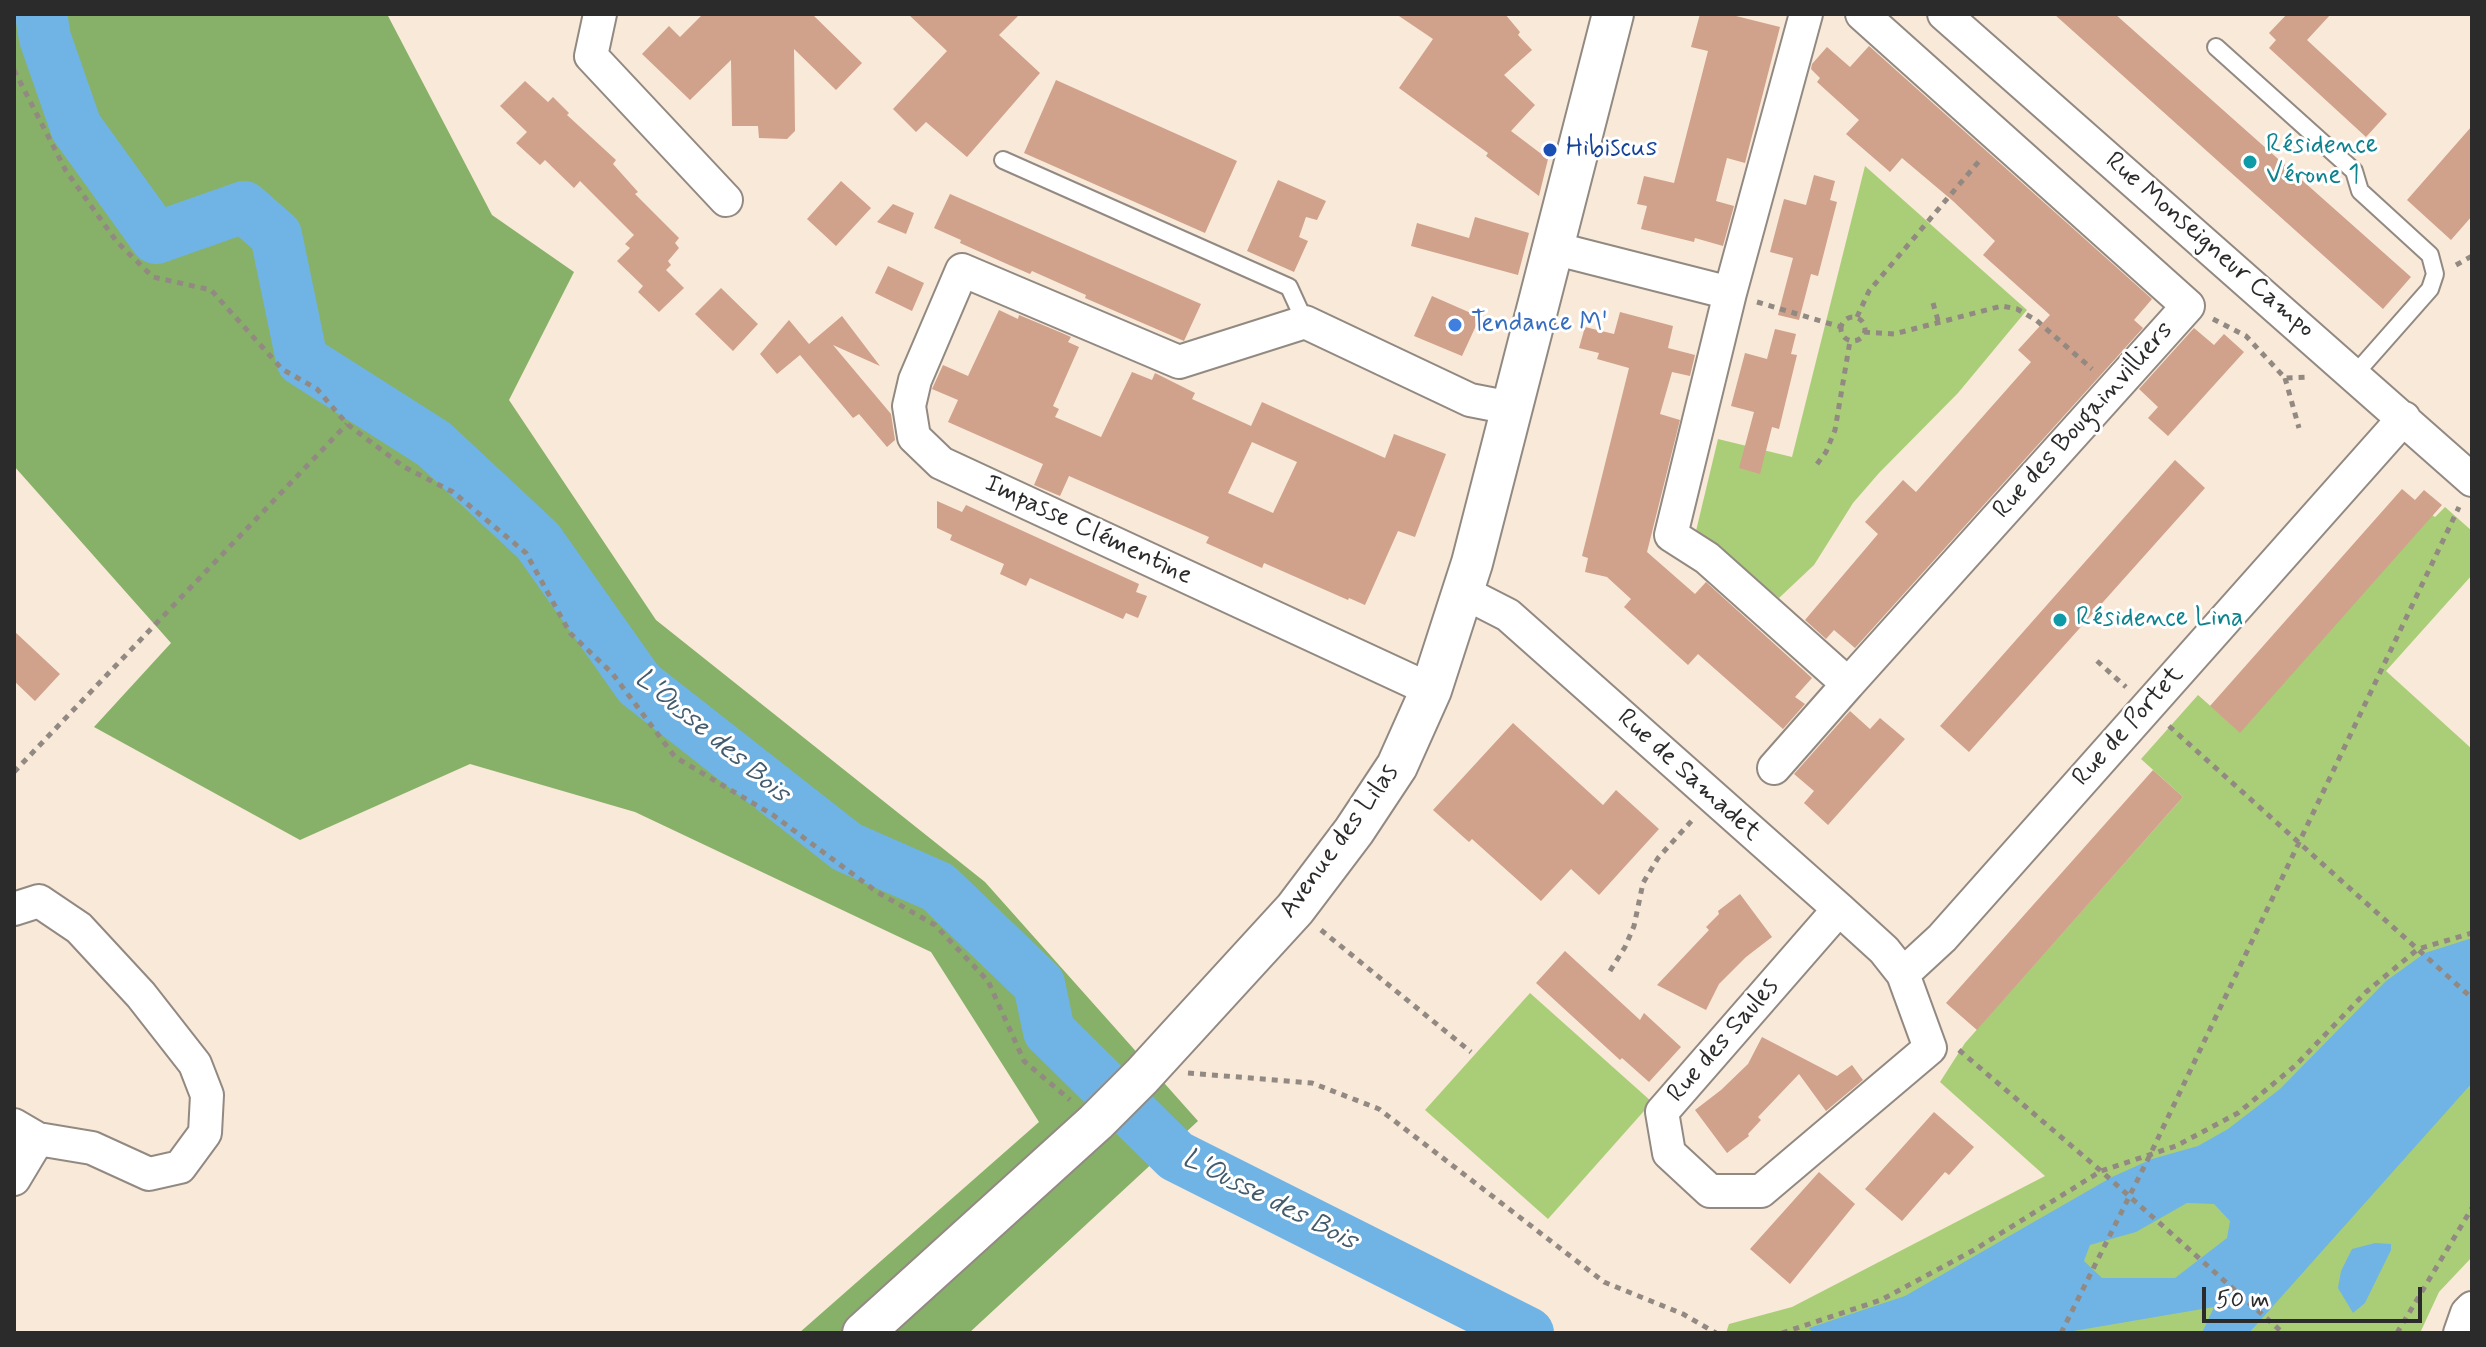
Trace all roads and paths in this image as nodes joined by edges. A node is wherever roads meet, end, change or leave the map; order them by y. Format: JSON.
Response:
{"nodes":[{"id":1,"x":600,"y":14,"type":"edge"},
{"id":2,"x":1613,"y":14,"type":"edge"},
{"id":3,"x":1806,"y":14,"type":"edge"},
{"id":4,"x":1862,"y":14,"type":"edge"},
{"id":5,"x":1944,"y":14,"type":"edge"},
{"id":6,"x":2216,"y":47,"type":"dead end"},
{"id":7,"x":14,"y":70,"type":"edge"},
{"id":8,"x":1998,"y":138,"type":"junction"},
{"id":9,"x":1003,"y":160,"type":"dead end"},
{"id":10,"x":726,"y":200,"type":"dead end"},
{"id":11,"x":1553,"y":248,"type":"junction"},
{"id":12,"x":1730,"y":293,"type":"junction"},
{"id":13,"x":1933,"y":303,"type":"dead end"},
{"id":14,"x":2188,"y":306,"type":"junction"},
{"id":15,"x":1857,"y":317,"type":"junction"},
{"id":16,"x":1305,"y":322,"type":"junction"},
{"id":17,"x":1939,"y":324,"type":"junction"},
{"id":18,"x":1841,"y":327,"type":"junction"},
{"id":19,"x":1864,"y":332,"type":"junction"},
{"id":20,"x":1850,"y":341,"type":"junction"},
{"id":21,"x":2355,"y":374,"type":"junction"},
{"id":22,"x":2285,"y":378,"type":"junction"},
{"id":23,"x":2113,"y":389,"type":"junction"},
{"id":24,"x":1511,"y":408,"type":"junction"},
{"id":25,"x":2404,"y":418,"type":"junction"},
{"id":26,"x":347,"y":424,"type":"junction"},
{"id":27,"x":2299,"y":428,"type":"dead end"},
{"id":28,"x":1817,"y":464,"type":"dead end"},
{"id":29,"x":2469,"y":487,"type":"edge"},
{"id":30,"x":1463,"y":592,"type":"junction"},
{"id":31,"x":2097,"y":661,"type":"dead end"},
{"id":32,"x":1848,"y":684,"type":"junction"},
{"id":33,"x":1431,"y":690,"type":"junction"},
{"id":34,"x":2148,"y":707,"type":"junction"},
{"id":35,"x":1774,"y":768,"type":"dead end"},
{"id":36,"x":14,"y":772,"type":"edge"},
{"id":37,"x":1711,"y":797,"type":"junction"},
{"id":38,"x":2299,"y":843,"type":"junction"},
{"id":39,"x":14,"y":909,"type":"edge"},
{"id":40,"x":1295,"y":909,"type":"junction"},
{"id":41,"x":1839,"y":909,"type":"junction"},
{"id":42,"x":2472,"y":933,"type":"edge"},
{"id":43,"x":2418,"y":949,"type":"junction"},
{"id":44,"x":1610,"y":971,"type":"dead end"},
{"id":45,"x":1903,"y":974,"type":"junction"},
{"id":46,"x":2472,"y":998,"type":"edge"},
{"id":47,"x":1930,"y":1048,"type":"junction"},
{"id":48,"x":1471,"y":1052,"type":"dead end"},
{"id":49,"x":1150,"y":1068,"type":"junction"},
{"id":50,"x":1096,"y":1122,"type":"junction"},
{"id":51,"x":26,"y":1132,"type":"edge"},
{"id":52,"x":2150,"y":1155,"type":"junction"},
{"id":53,"x":2101,"y":1171,"type":"junction"},
{"id":54,"x":14,"y":1179,"type":"edge"},
{"id":55,"x":2129,"y":1196,"type":"junction"},
{"id":56,"x":2472,"y":1208,"type":"edge"},
{"id":57,"x":2472,"y":1308,"type":"edge"},
{"id":58,"x":863,"y":1333,"type":"edge"},
{"id":59,"x":1716,"y":1333,"type":"edge"},
{"id":60,"x":1782,"y":1333,"type":"edge"},
{"id":61,"x":2061,"y":1333,"type":"edge"},
{"id":62,"x":2283,"y":1333,"type":"edge"},
{"id":63,"x":2397,"y":1333,"type":"edge"},
{"id":64,"x":2460,"y":1333,"type":"edge"}],
"edges":[{"from":1,"to":10,"type":"street"},
{"from":2,"to":11,"type":"street","name":"Avenue des Lilas"},
{"from":3,"to":12,"type":"street"},
{"from":4,"to":8,"type":"street","name":"Rue des Bougainvilliers"},
{"from":5,"to":21,"type":"street","name":"Rue Monseigneur Campo"},
{"from":6,"to":21,"type":"lane"},
{"from":7,"to":26,"type":"path"},
{"from":8,"to":14,"type":"street","name":"Rue des Bougainvilliers"},
{"from":8,"to":15,"type":"path"},
{"from":9,"to":16,"type":"lane"},
{"from":11,"to":12,"type":"street"},
{"from":11,"to":24,"type":"street","name":"Avenue des Lilas"},
{"from":12,"to":18,"type":"path"},
{"from":12,"to":32,"type":"street"},
{"from":13,"to":17,"type":"path"},
{"from":14,"to":22,"type":"path"},
{"from":14,"to":23,"type":"street","name":"Rue des Bougainvilliers"},
{"from":15,"to":18,"type":"path"},
{"from":15,"to":19,"type":"path"},
{"from":16,"to":24,"type":"street"},
{"from":16,"to":33,"type":"street","name":"Impasse Clémentine"},
{"from":17,"to":19,"type":"path"},
{"from":17,"to":23,"type":"path"},
{"from":18,"to":20,"type":"path"},
{"from":19,"to":20,"type":"path"},
{"from":20,"to":28,"type":"path"},
{"from":21,"to":22,"type":"path"},
{"from":21,"to":25,"type":"street","name":"Rue Monseigneur Campo"},
{"from":22,"to":27,"type":"path"},
{"from":23,"to":32,"type":"street","name":"Rue des Bougainvilliers"},
{"from":24,"to":30,"type":"street","name":"Avenue des Lilas"},
{"from":25,"to":29,"type":"street","name":"Rue Monseigneur Campo"},
{"from":25,"to":34,"type":"street","name":"Rue de Portet"},
{"from":26,"to":36,"type":"path"},
{"from":26,"to":50,"type":"path"},
{"from":29,"to":38,"type":"path"},
{"from":30,"to":33,"type":"street","name":"Avenue des Lilas"},
{"from":30,"to":37,"type":"street","name":"Rue de Samadet"},
{"from":31,"to":34,"type":"path"},
{"from":32,"to":35,"type":"street","name":"Rue des Bougainvilliers"},
{"from":33,"to":40,"type":"street","name":"Avenue des Lilas"},
{"from":34,"to":38,"type":"path"},
{"from":34,"to":45,"type":"street","name":"Rue de Portet"},
{"from":37,"to":41,"type":"street","name":"Rue de Samadet"},
{"from":37,"to":44,"type":"path"},
{"from":38,"to":43,"type":"path"},
{"from":38,"to":52,"type":"path"},
{"from":39,"to":51,"type":"street"},
{"from":40,"to":48,"type":"path"},
{"from":40,"to":49,"type":"street","name":"Avenue des Lilas"},
{"from":41,"to":45,"type":"street","name":"Rue de Samadet"},
{"from":41,"to":47,"type":"street","name":"Rue des Saules"},
{"from":42,"to":43,"type":"path"},
{"from":43,"to":46,"type":"path"},
{"from":43,"to":52,"type":"path"},
{"from":45,"to":47,"type":"street"},
{"from":47,"to":53,"type":"path"},
{"from":49,"to":50,"type":"street","name":"Avenue des Lilas"},
{"from":49,"to":59,"type":"path"},
{"from":50,"to":58,"type":"street","name":"Avenue des Lilas"},
{"from":51,"to":54,"type":"street"},
{"from":52,"to":53,"type":"path"},
{"from":52,"to":55,"type":"path"},
{"from":53,"to":55,"type":"path"},
{"from":53,"to":60,"type":"path"},
{"from":55,"to":61,"type":"path"},
{"from":55,"to":62,"type":"path"},
{"from":56,"to":63,"type":"path"},
{"from":57,"to":64,"type":"street"}]}
